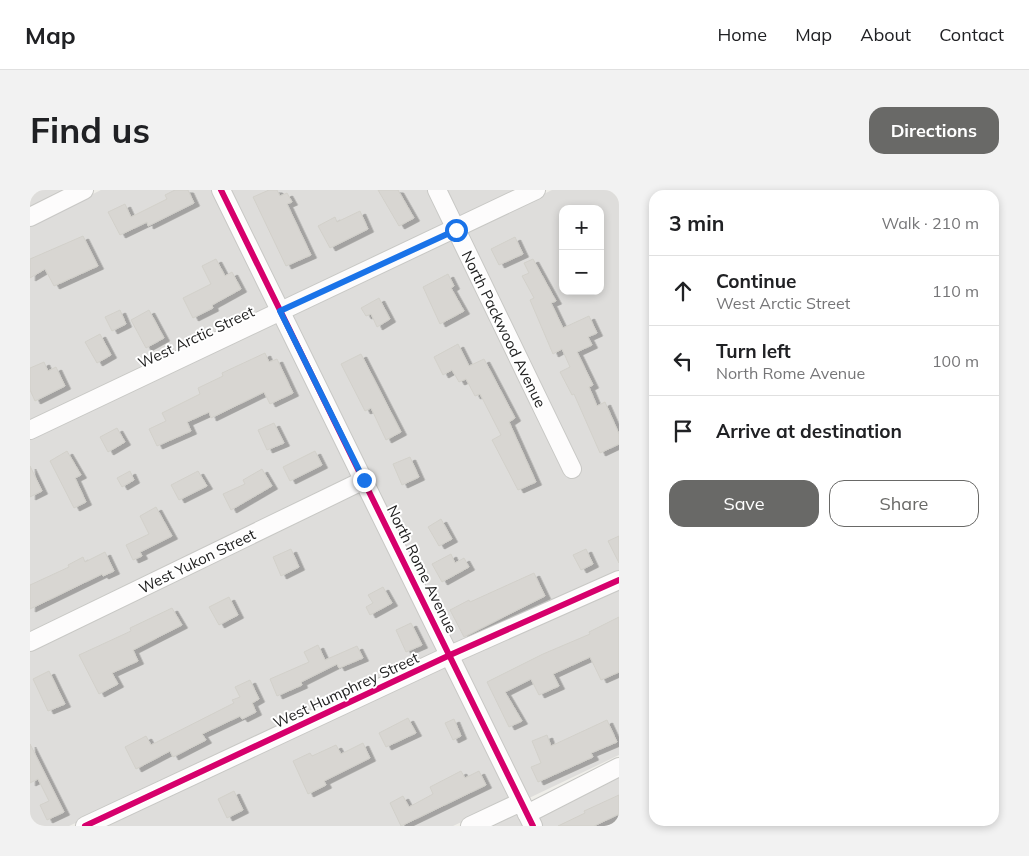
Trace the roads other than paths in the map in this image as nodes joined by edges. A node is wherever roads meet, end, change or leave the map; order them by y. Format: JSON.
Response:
{"nodes":[{"id":1,"x":84,"y":190,"type":"edge"},
{"id":2,"x":221,"y":190,"type":"edge"},
{"id":3,"x":437,"y":190,"type":"edge"},
{"id":4,"x":536,"y":190,"type":"edge"},
{"id":5,"x":30,"y":217,"type":"edge"},
{"id":6,"x":456,"y":230,"type":"junction"},
{"id":7,"x":280,"y":311,"type":"junction"},
{"id":8,"x":30,"y":430,"type":"edge"},
{"id":9,"x":572,"y":469,"type":"dead end"},
{"id":10,"x":364,"y":480,"type":"junction"},
{"id":11,"x":619,"y":580,"type":"edge"},
{"id":12,"x":30,"y":642,"type":"edge"},
{"id":13,"x":450,"y":655,"type":"junction"},
{"id":14,"x":619,"y":767,"type":"edge"},
{"id":15,"x":527,"y":814,"type":"edge"},
{"id":16,"x":85,"y":826,"type":"edge"},
{"id":17,"x":470,"y":826,"type":"edge"}],
"edges":[{"from":1,"to":5,"type":"street"},
{"from":2,"to":7,"type":"street","name":"North Rome Avenue"},
{"from":3,"to":6,"type":"street","name":"North Packwood Avenue"},
{"from":4,"to":6,"type":"street","name":"West Arctic Street"},
{"from":6,"to":7,"type":"street","name":"West Arctic Street"},
{"from":6,"to":9,"type":"street","name":"North Packwood Avenue"},
{"from":7,"to":8,"type":"street","name":"West Arctic Street"},
{"from":7,"to":10,"type":"street","name":"North Rome Avenue"},
{"from":10,"to":12,"type":"street","name":"West Yukon Street"},
{"from":10,"to":13,"type":"street","name":"North Rome Avenue"},
{"from":11,"to":13,"type":"street","name":"West Humphrey Street"},
{"from":13,"to":15,"type":"street","name":"North Rome Avenue"},
{"from":13,"to":16,"type":"street","name":"West Humphrey Street"},
{"from":14,"to":15,"type":"street"},
{"from":15,"to":17,"type":"street"}]}
